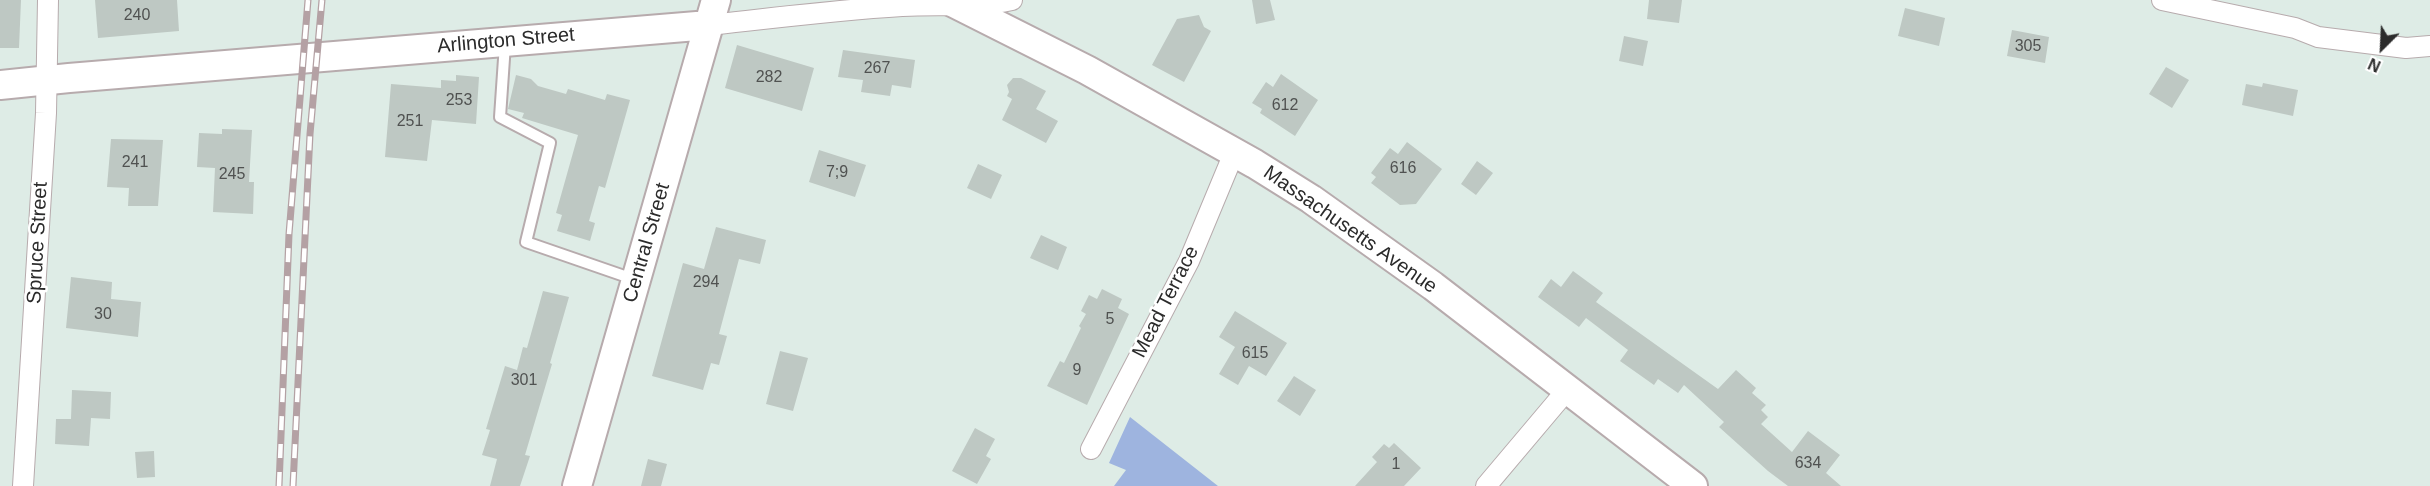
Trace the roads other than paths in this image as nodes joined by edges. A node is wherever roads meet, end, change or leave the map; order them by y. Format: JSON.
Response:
{"nodes":[{"id":1,"x":48,"y":0,"type":"edge"},
{"id":2,"x":1012,"y":0,"type":"edge"},
{"id":3,"x":2162,"y":0,"type":"edge"},
{"id":4,"x":954,"y":3,"type":"edge"},
{"id":5,"x":712,"y":12,"type":"edge"},
{"id":6,"x":506,"y":41,"type":"junction"},
{"id":7,"x":2430,"y":46,"type":"edge"},
{"id":8,"x":47,"y":80,"type":"junction"},
{"id":9,"x":0,"y":85,"type":"edge"},
{"id":10,"x":1234,"y":153,"type":"junction"},
{"id":11,"x":636,"y":280,"type":"junction"},
{"id":12,"x":1567,"y":390,"type":"junction"},
{"id":13,"x":1091,"y":449,"type":"dead end"},
{"id":14,"x":23,"y":486,"type":"edge"},
{"id":15,"x":577,"y":486,"type":"edge"},
{"id":16,"x":1486,"y":486,"type":"edge"},
{"id":17,"x":1693,"y":486,"type":"edge"}],
"edges":[{"from":1,"to":8,"type":"street","name":"Spruce Street"},
{"from":2,"to":4,"type":"street","name":"Arlington Street"},
{"from":3,"to":7,"type":"street"},
{"from":4,"to":5,"type":"street","name":"Arlington Street"},
{"from":4,"to":10,"type":"street","name":"Massachusetts Avenue"},
{"from":5,"to":6,"type":"street","name":"Arlington Street"},
{"from":5,"to":11,"type":"street","name":"Central Street"},
{"from":6,"to":8,"type":"street","name":"Arlington Street"},
{"from":6,"to":11,"type":"lane"},
{"from":8,"to":9,"type":"street","name":"Arlington Street"},
{"from":8,"to":14,"type":"street","name":"Spruce Street"},
{"from":10,"to":12,"type":"street","name":"Massachusetts Avenue"},
{"from":10,"to":13,"type":"street","name":"Mead Terrace"},
{"from":11,"to":15,"type":"street","name":"Central Street"},
{"from":12,"to":16,"type":"street"},
{"from":12,"to":17,"type":"street","name":"Massachusetts Avenue"}]}
